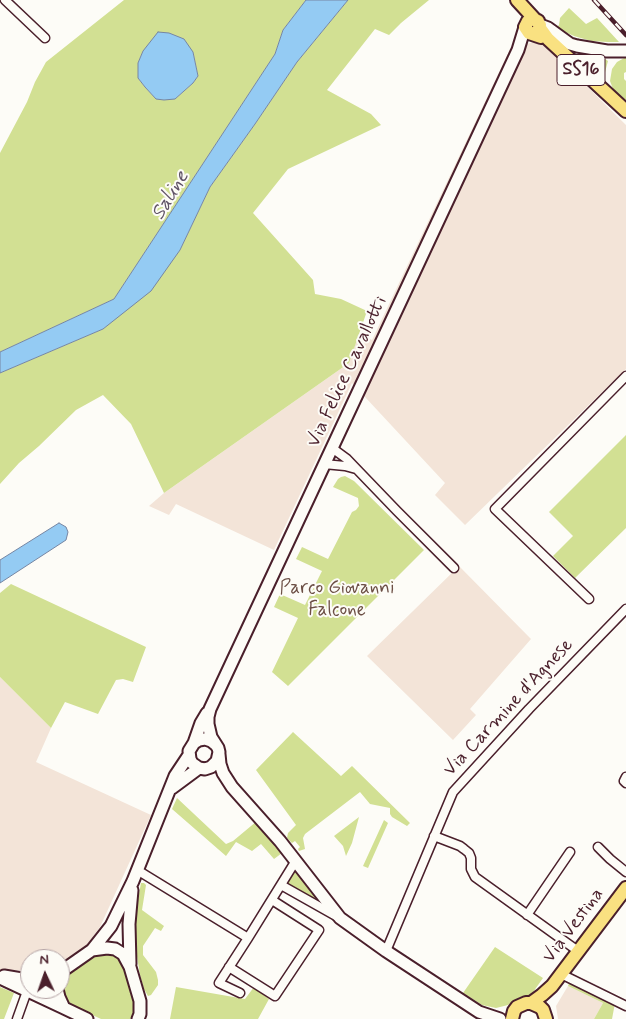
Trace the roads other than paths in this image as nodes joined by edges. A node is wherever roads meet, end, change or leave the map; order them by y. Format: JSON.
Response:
{"nodes":[{"id":1,"x":4,"y":0,"type":"edge"},
{"id":2,"x":516,"y":0,"type":"edge"},
{"id":3,"x":533,"y":28,"type":"junction"},
{"id":4,"x":45,"y":38,"type":"dead end"},
{"id":5,"x":626,"y":51,"type":"edge"},
{"id":6,"x":620,"y":102,"type":"edge"},
{"id":7,"x":626,"y":111,"type":"edge"},
{"id":8,"x":626,"y":376,"type":"edge"},
{"id":9,"x":332,"y":448,"type":"junction"},
{"id":10,"x":324,"y":464,"type":"junction"},
{"id":11,"x":356,"y":469,"type":"junction"},
{"id":12,"x":454,"y":568,"type":"dead end"},
{"id":13,"x":589,"y":599,"type":"dead end"},
{"id":14,"x":626,"y":609,"type":"edge"},
{"id":15,"x":210,"y":709,"type":"junction"},
{"id":16,"x":194,"y":743,"type":"junction"},
{"id":17,"x":217,"y":748,"type":"junction"},
{"id":18,"x":189,"y":755,"type":"junction"},
{"id":19,"x":203,"y":768,"type":"junction"},
{"id":20,"x":626,"y":777,"type":"edge"},
{"id":21,"x":626,"y":783,"type":"edge"},
{"id":22,"x":232,"y":787,"type":"junction"},
{"id":23,"x":170,"y":790,"type":"junction"},
{"id":24,"x":434,"y":836,"type":"junction"},
{"id":25,"x":598,"y":847,"type":"dead end"},
{"id":26,"x":570,"y":852,"type":"dead end"},
{"id":27,"x":295,"y":862,"type":"junction"},
{"id":28,"x":626,"y":872,"type":"edge"},
{"id":29,"x":142,"y":873,"type":"dead end"},
{"id":30,"x":133,"y":881,"type":"junction"},
{"id":31,"x":281,"y":885,"type":"junction"},
{"id":32,"x":625,"y":892,"type":"edge"},
{"id":33,"x":272,"y":900,"type":"junction"},
{"id":34,"x":326,"y":907,"type":"junction"},
{"id":35,"x":527,"y":915,"type":"junction"},
{"id":36,"x":248,"y":938,"type":"junction"},
{"id":37,"x":92,"y":950,"type":"junction"},
{"id":38,"x":386,"y":951,"type":"junction"},
{"id":39,"x":578,"y":951,"type":"junction"},
{"id":40,"x":70,"y":966,"type":"edge"},
{"id":41,"x":130,"y":967,"type":"junction"},
{"id":42,"x":229,"y":967,"type":"junction"},
{"id":43,"x":561,"y":974,"type":"junction"},
{"id":44,"x":0,"y":977,"type":"edge"},
{"id":45,"x":20,"y":979,"type":"edge"},
{"id":46,"x":552,"y":986,"type":"junction"},
{"id":47,"x":20,"y":988,"type":"edge"},
{"id":48,"x":240,"y":993,"type":"dead end"},
{"id":49,"x":24,"y":999,"type":"edge"},
{"id":50,"x":43,"y":999,"type":"edge"},
{"id":51,"x":59,"y":999,"type":"edge"},
{"id":52,"x":140,"y":1001,"type":"junction"},
{"id":53,"x":531,"y":1003,"type":"junction"},
{"id":54,"x":626,"y":1006,"type":"edge"},
{"id":55,"x":64,"y":1008,"type":"junction"},
{"id":56,"x":513,"y":1015,"type":"edge"},
{"id":57,"x":544,"y":1015,"type":"edge"},
{"id":58,"x":496,"y":1018,"type":"edge"},
{"id":59,"x":17,"y":1019,"type":"edge"},
{"id":60,"x":87,"y":1019,"type":"edge"},
{"id":61,"x":138,"y":1019,"type":"edge"},
{"id":62,"x":146,"y":1019,"type":"edge"}],
"edges":[{"from":1,"to":4,"type":"street"},
{"from":2,"to":3,"type":"main road"},
{"from":3,"to":5,"type":"main road"},
{"from":3,"to":6,"type":"main road","number":"SS16"},
{"from":3,"to":9,"type":"main road","name":"Via Felice Cavallotti"},
{"from":6,"to":7,"type":"main road","number":"SS16"},
{"from":8,"to":13,"type":"street"},
{"from":9,"to":10,"type":"main road","name":"Via Felice Cavallotti"},
{"from":9,"to":11,"type":"street"},
{"from":10,"to":11,"type":"street"},
{"from":10,"to":15,"type":"main road","name":"Via Felice Cavallotti"},
{"from":11,"to":12,"type":"street"},
{"from":14,"to":24,"type":"street","name":"Via Carmine d'Agnese"},
{"from":15,"to":16,"type":"main road","name":"Via Felice Cavallotti"},
{"from":15,"to":17,"type":"main road","name":"Via Felice Cavallotti"},
{"from":16,"to":17,"type":"main road"},
{"from":16,"to":18,"type":"main road","name":"Via Felice Cavallotti"},
{"from":17,"to":19,"type":"main road"},
{"from":17,"to":22,"type":"main road","name":"Via Felice Cavallotti"},
{"from":18,"to":19,"type":"main road"},
{"from":18,"to":23,"type":"main road"},
{"from":19,"to":22,"type":"main road"},
{"from":19,"to":23,"type":"main road"},
{"from":20,"to":21,"type":"street"},
{"from":22,"to":27,"type":"main road"},
{"from":23,"to":30,"type":"main road"},
{"from":24,"to":35,"type":"street"},
{"from":24,"to":38,"type":"street","name":"Via Carmine d'Agnese"},
{"from":25,"to":28,"type":"street"},
{"from":26,"to":35,"type":"street"},
{"from":27,"to":31,"type":"street"},
{"from":27,"to":34,"type":"main road"},
{"from":29,"to":36,"type":"street"},
{"from":30,"to":37,"type":"main road"},
{"from":30,"to":41,"type":"main road"},
{"from":31,"to":33,"type":"street"},
{"from":31,"to":34,"type":"street"},
{"from":32,"to":39,"type":"main road","name":"Via Vestina"},
{"from":33,"to":36,"type":"street"},
{"from":33,"to":42,"type":"street"},
{"from":34,"to":38,"type":"main road"},
{"from":35,"to":39,"type":"street"},
{"from":36,"to":42,"type":"street"},
{"from":37,"to":40,"type":"main road"},
{"from":37,"to":41,"type":"main road"},
{"from":38,"to":58,"type":"main road"},
{"from":39,"to":43,"type":"main road","name":"Via Vestina"},
{"from":41,"to":52,"type":"main road"},
{"from":42,"to":48,"type":"street"},
{"from":43,"to":46,"type":"main road","name":"Via Vestina"},
{"from":43,"to":54,"type":"street"},
{"from":44,"to":45,"type":"main road"},
{"from":44,"to":47,"type":"main road"},
{"from":46,"to":53,"type":"main road","name":"Via Vestina"},
{"from":46,"to":57,"type":"main road","name":"Via Vestina"},
{"from":49,"to":59,"type":"street"},
{"from":50,"to":55,"type":"main road"},
{"from":51,"to":55,"type":"main road"},
{"from":52,"to":61,"type":"main road"},
{"from":52,"to":62,"type":"main road"},
{"from":53,"to":56,"type":"main road","name":"Via Vestina"},
{"from":53,"to":57,"type":"main road"},
{"from":55,"to":60,"type":"main road"},
{"from":56,"to":58,"type":"main road"}]}
